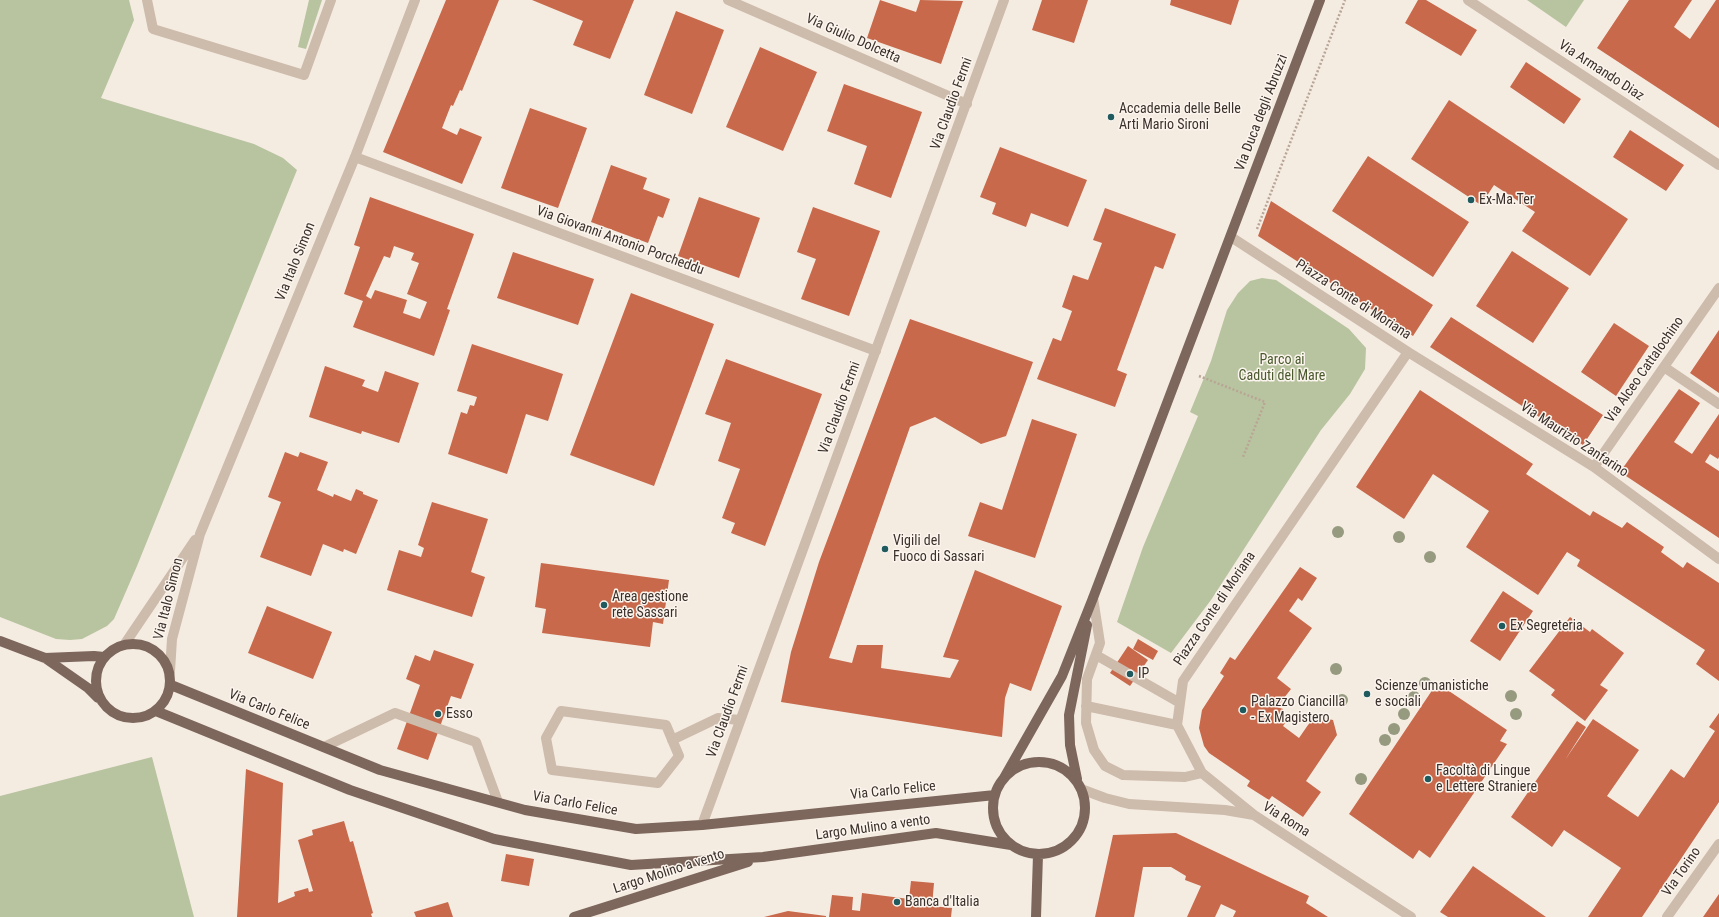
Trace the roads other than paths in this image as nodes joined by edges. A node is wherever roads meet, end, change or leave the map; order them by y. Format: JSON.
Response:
{"nodes":[{"id":1,"x":147,"y":0,"type":"edge"},
{"id":2,"x":330,"y":0,"type":"edge"},
{"id":3,"x":415,"y":0,"type":"edge"},
{"id":4,"x":728,"y":0,"type":"edge"},
{"id":5,"x":1004,"y":0,"type":"edge"},
{"id":6,"x":1320,"y":0,"type":"edge"},
{"id":7,"x":1468,"y":0,"type":"edge"},
{"id":8,"x":967,"y":104,"type":"junction"},
{"id":9,"x":354,"y":157,"type":"junction"},
{"id":10,"x":1719,"y":165,"type":"edge"},
{"id":11,"x":1231,"y":237,"type":"junction"},
{"id":12,"x":1719,"y":288,"type":"edge"},
{"id":13,"x":876,"y":351,"type":"junction"},
{"id":14,"x":1408,"y":352,"type":"junction"},
{"id":15,"x":1664,"y":367,"type":"junction"},
{"id":16,"x":1719,"y":404,"type":"edge"},
{"id":17,"x":1594,"y":467,"type":"junction"},
{"id":18,"x":200,"y":534,"type":"junction"},
{"id":19,"x":1719,"y":559,"type":"edge"},
{"id":20,"x":1093,"y":598,"type":"junction"},
{"id":21,"x":0,"y":641,"type":"edge"},
{"id":22,"x":124,"y":645,"type":"junction"},
{"id":23,"x":1096,"y":655,"type":"junction"},
{"id":24,"x":45,"y":658,"type":"junction"},
{"id":25,"x":104,"y":658,"type":"junction"},
{"id":26,"x":170,"y":671,"type":"junction"},
{"id":27,"x":171,"y":686,"type":"junction"},
{"id":28,"x":1180,"y":703,"type":"junction"},
{"id":29,"x":1086,"y":706,"type":"junction"},
{"id":30,"x":106,"y":707,"type":"junction"},
{"id":31,"x":156,"y":711,"type":"junction"},
{"id":32,"x":740,"y":720,"type":"junction"},
{"id":33,"x":1177,"y":725,"type":"junction"},
{"id":34,"x":672,"y":740,"type":"junction"},
{"id":35,"x":324,"y":747,"type":"junction"},
{"id":36,"x":1202,"y":773,"type":"junction"},
{"id":37,"x":1004,"y":778,"type":"junction"},
{"id":38,"x":1080,"y":786,"type":"junction"},
{"id":39,"x":995,"y":795,"type":"junction"},
{"id":40,"x":498,"y":802,"type":"junction"},
{"id":41,"x":1254,"y":815,"type":"junction"},
{"id":42,"x":702,"y":825,"type":"junction"},
{"id":43,"x":1719,"y":844,"type":"edge"},
{"id":44,"x":1011,"y":845,"type":"junction"},
{"id":45,"x":1038,"y":855,"type":"junction"},
{"id":46,"x":763,"y":857,"type":"junction"},
{"id":47,"x":581,"y":916,"type":"edge"},
{"id":48,"x":1036,"y":917,"type":"edge"},
{"id":49,"x":1410,"y":917,"type":"edge"},
{"id":50,"x":1667,"y":917,"type":"edge"}],
"edges":[{"from":1,"to":2,"type":"street"},
{"from":3,"to":9,"type":"street","name":"Via Italo Simon"},
{"from":4,"to":8,"type":"street","name":"Via Giulio Dolcetta"},
{"from":5,"to":8,"type":"street","name":"Via Claudio Fermi"},
{"from":6,"to":11,"type":"main road","name":"Via Duca degli Abruzzi"},
{"from":7,"to":10,"type":"street","name":"Via Armando Diaz"},
{"from":8,"to":13,"type":"street","name":"Via Claudio Fermi"},
{"from":9,"to":13,"type":"street","name":"Via Giovanni Antonio Porcheddu"},
{"from":9,"to":18,"type":"street","name":"Via Italo Simon"},
{"from":11,"to":14,"type":"street","name":"Piazza Conte di Moriana"},
{"from":11,"to":20,"type":"main road"},
{"from":12,"to":15,"type":"street","name":"Via Alceo Cattalochino"},
{"from":13,"to":32,"type":"street","name":"Via Claudio Fermi"},
{"from":14,"to":17,"type":"street","name":"Via Maurizio Zanfarino"},
{"from":14,"to":28,"type":"street","name":"Piazza Conte di Moriana"},
{"from":15,"to":16,"type":"street"},
{"from":15,"to":17,"type":"street","name":"Via Alceo Cattalochino"},
{"from":17,"to":19,"type":"street","name":"Via Maurizio Zanfarino"},
{"from":18,"to":22,"type":"street","name":"Via Italo Simon"},
{"from":18,"to":26,"type":"street","name":"Via Italo Simon"},
{"from":20,"to":23,"type":"street"},
{"from":20,"to":37,"type":"main road"},
{"from":20,"to":38,"type":"main road"},
{"from":21,"to":24,"type":"main road"},
{"from":22,"to":25,"type":"main road"},
{"from":22,"to":26,"type":"main road"},
{"from":23,"to":28,"type":"street"},
{"from":23,"to":29,"type":"street"},
{"from":24,"to":25,"type":"main road"},
{"from":24,"to":30,"type":"main road"},
{"from":25,"to":30,"type":"main road"},
{"from":26,"to":27,"type":"main road"},
{"from":27,"to":31,"type":"main road"},
{"from":27,"to":35,"type":"main road","name":"Via Carlo Felice"},
{"from":28,"to":33,"type":"street","name":"Piazza Conte di Moriana"},
{"from":29,"to":33,"type":"street"},
{"from":29,"to":36,"type":"street"},
{"from":30,"to":31,"type":"main road"},
{"from":31,"to":46,"type":"main road"},
{"from":32,"to":34,"type":"street"},
{"from":32,"to":42,"type":"street","name":"Via Claudio Fermi"},
{"from":33,"to":36,"type":"street"},
{"from":34,"to":34,"type":"street"},
{"from":35,"to":40,"type":"main road","name":"Via Carlo Felice"},
{"from":35,"to":40,"type":"street"},
{"from":36,"to":41,"type":"street"},
{"from":37,"to":38,"type":"main road"},
{"from":37,"to":39,"type":"main road"},
{"from":38,"to":41,"type":"street","name":"Via Roma"},
{"from":38,"to":45,"type":"main road"},
{"from":39,"to":42,"type":"main road","name":"Via Carlo Felice"},
{"from":39,"to":44,"type":"main road"},
{"from":40,"to":42,"type":"main road","name":"Via Carlo Felice"},
{"from":41,"to":49,"type":"street","name":"Via Roma"},
{"from":43,"to":50,"type":"street","name":"Via Torino"},
{"from":44,"to":45,"type":"main road"},
{"from":44,"to":46,"type":"main road","name":"Largo Mulino a vento"},
{"from":45,"to":48,"type":"main road"},
{"from":46,"to":47,"type":"main road","name":"Largo Molino a vento"}]}
